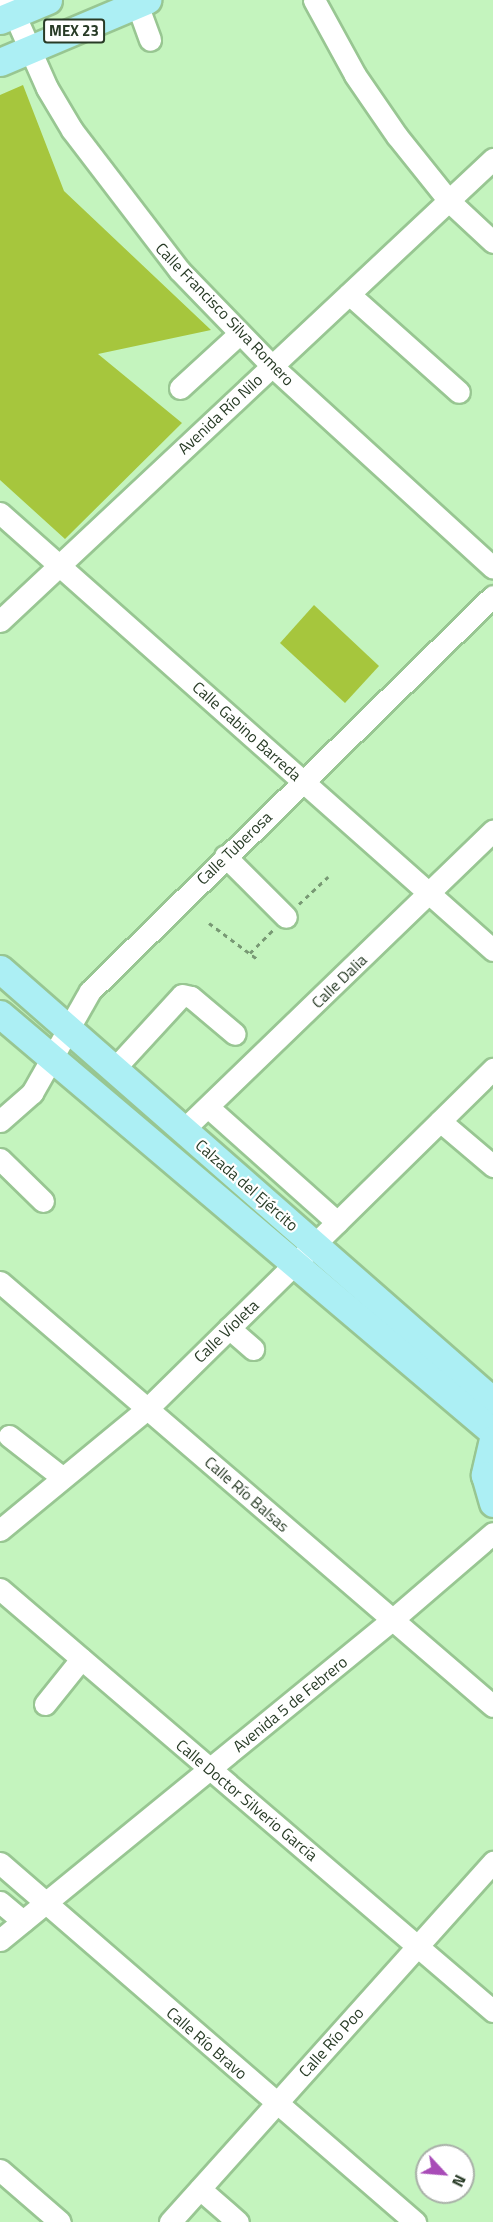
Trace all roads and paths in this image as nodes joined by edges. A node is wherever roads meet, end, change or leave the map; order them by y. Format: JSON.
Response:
{"nodes":[{"id":1,"x":48,"y":0,"type":"edge"},
{"id":2,"x":314,"y":0,"type":"edge"},
{"id":3,"x":142,"y":2,"type":"edge"},
{"id":4,"x":7,"y":11,"type":"edge"},
{"id":5,"x":150,"y":40,"type":"dead end"},
{"id":6,"x":30,"y":50,"type":"junction"},
{"id":7,"x":0,"y":62,"type":"edge"},
{"id":8,"x":493,"y":159,"type":"edge"},
{"id":9,"x":449,"y":201,"type":"junction"},
{"id":10,"x":493,"y":242,"type":"edge"},
{"id":11,"x":349,"y":294,"type":"junction"},
{"id":12,"x":240,"y":333,"type":"junction"},
{"id":13,"x":272,"y":366,"type":"junction"},
{"id":14,"x":180,"y":388,"type":"dead end"},
{"id":15,"x":459,"y":392,"type":"dead end"},
{"id":16,"x":0,"y":513,"type":"edge"},
{"id":17,"x":59,"y":565,"type":"junction"},
{"id":18,"x":493,"y":568,"type":"edge"},
{"id":19,"x":493,"y":596,"type":"edge"},
{"id":20,"x":0,"y":621,"type":"edge"},
{"id":21,"x":303,"y":781,"type":"junction"},
{"id":22,"x":493,"y":831,"type":"edge"},
{"id":23,"x":225,"y":856,"type":"junction"},
{"id":24,"x":429,"y":894,"type":"junction"},
{"id":25,"x":286,"y":917,"type":"dead end"},
{"id":26,"x":209,"y":923,"type":"dead end"},
{"id":27,"x":493,"y":950,"type":"edge"},
{"id":28,"x":256,"y":958,"type":"dead end"},
{"id":29,"x":0,"y":969,"type":"edge"},
{"id":30,"x":0,"y":1014,"type":"edge"},
{"id":31,"x":68,"y":1028,"type":"junction"},
{"id":32,"x":235,"y":1035,"type":"dead end"},
{"id":33,"x":53,"y":1058,"type":"junction"},
{"id":34,"x":114,"y":1069,"type":"junction"},
{"id":35,"x":493,"y":1069,"type":"edge"},
{"id":36,"x":208,"y":1107,"type":"junction"},
{"id":37,"x":0,"y":1120,"type":"edge"},
{"id":38,"x":440,"y":1121,"type":"junction"},
{"id":39,"x":225,"y":1122,"type":"junction"},
{"id":40,"x":193,"y":1138,"type":"junction"},
{"id":41,"x":0,"y":1159,"type":"edge"},
{"id":42,"x":493,"y":1166,"type":"edge"},
{"id":43,"x":311,"y":1198,"type":"junction"},
{"id":44,"x":43,"y":1201,"type":"dead end"},
{"id":45,"x":290,"y":1222,"type":"junction"},
{"id":46,"x":337,"y":1222,"type":"junction"},
{"id":47,"x":315,"y":1244,"type":"junction"},
{"id":48,"x":293,"y":1265,"type":"junction"},
{"id":49,"x":0,"y":1282,"type":"edge"},
{"id":50,"x":229,"y":1328,"type":"junction"},
{"id":51,"x":253,"y":1349,"type":"dead end"},
{"id":52,"x":493,"y":1401,"type":"edge"},
{"id":53,"x":148,"y":1408,"type":"junction"},
{"id":54,"x":493,"y":1432,"type":"edge"},
{"id":55,"x":9,"y":1436,"type":"dead end"},
{"id":56,"x":493,"y":1438,"type":"edge"},
{"id":57,"x":63,"y":1478,"type":"junction"},
{"id":58,"x":493,"y":1503,"type":"edge"},
{"id":59,"x":0,"y":1530,"type":"edge"},
{"id":60,"x":493,"y":1533,"type":"edge"},
{"id":61,"x":0,"y":1589,"type":"edge"},
{"id":62,"x":392,"y":1620,"type":"junction"},
{"id":63,"x":81,"y":1659,"type":"junction"},
{"id":64,"x":45,"y":1704,"type":"dead end"},
{"id":65,"x":493,"y":1706,"type":"edge"},
{"id":66,"x":210,"y":1769,"type":"junction"},
{"id":67,"x":493,"y":1862,"type":"edge"},
{"id":68,"x":0,"y":1863,"type":"edge"},
{"id":69,"x":0,"y":1902,"type":"edge"},
{"id":70,"x":46,"y":1903,"type":"junction"},
{"id":71,"x":23,"y":1921,"type":"junction"},
{"id":72,"x":0,"y":1940,"type":"edge"},
{"id":73,"x":418,"y":1944,"type":"junction"},
{"id":74,"x":493,"y":2011,"type":"edge"},
{"id":75,"x":276,"y":2103,"type":"junction"},
{"id":76,"x":0,"y":2170,"type":"edge"},
{"id":77,"x":200,"y":2189,"type":"junction"},
{"id":78,"x":60,"y":2222,"type":"edge"},
{"id":79,"x":170,"y":2222,"type":"edge"},
{"id":80,"x":238,"y":2222,"type":"edge"},
{"id":81,"x":415,"y":2222,"type":"edge"}],
"edges":[{"from":1,"to":4,"type":"main road","number":"MEX 23"},
{"from":2,"to":9,"type":"street"},
{"from":3,"to":5,"type":"street"},
{"from":3,"to":6,"type":"main road","number":"MEX 23"},
{"from":4,"to":6,"type":"street","name":"Calle Francisco Silva Romero"},
{"from":6,"to":7,"type":"main road","number":"MEX 23"},
{"from":6,"to":12,"type":"street","name":"Calle Francisco Silva Romero"},
{"from":8,"to":9,"type":"street","name":"Avenida Río Nilo"},
{"from":9,"to":10,"type":"street"},
{"from":9,"to":11,"type":"street","name":"Avenida Río Nilo"},
{"from":11,"to":13,"type":"street","name":"Avenida Río Nilo"},
{"from":11,"to":15,"type":"street"},
{"from":12,"to":13,"type":"street","name":"Calle Francisco Silva Romero"},
{"from":12,"to":14,"type":"street"},
{"from":13,"to":17,"type":"street","name":"Avenida Río Nilo"},
{"from":13,"to":18,"type":"street","name":"Calle Francisco Silva Romero"},
{"from":16,"to":17,"type":"street","name":"Calle Gabino Barreda"},
{"from":17,"to":20,"type":"street","name":"Avenida Río Nilo"},
{"from":17,"to":21,"type":"street","name":"Calle Gabino Barreda"},
{"from":19,"to":21,"type":"street","name":"Calle Tuberosa"},
{"from":21,"to":23,"type":"street","name":"Calle Tuberosa"},
{"from":21,"to":24,"type":"street","name":"Calle Gabino Barreda"},
{"from":22,"to":24,"type":"street","name":"Calle Dalia"},
{"from":23,"to":25,"type":"street"},
{"from":23,"to":31,"type":"street","name":"Calle Tuberosa"},
{"from":24,"to":27,"type":"street","name":"Calle Gabino Barreda"},
{"from":24,"to":36,"type":"street","name":"Calle Dalia"},
{"from":26,"to":28,"type":"path"},
{"from":29,"to":31,"type":"main road","name":"Calzada del Ejército"},
{"from":30,"to":33,"type":"main road","name":"Calzada del Ejército"},
{"from":31,"to":33,"type":"street","name":"Calle Tuberosa"},
{"from":31,"to":34,"type":"main road","name":"Calzada del Ejército"},
{"from":32,"to":34,"type":"street"},
{"from":33,"to":37,"type":"street","name":"Calle Tuberosa"},
{"from":33,"to":48,"type":"main road","name":"Calzada del Ejército"},
{"from":34,"to":40,"type":"main road","name":"Calzada del Ejército"},
{"from":35,"to":38,"type":"street","name":"Calle Violeta"},
{"from":36,"to":39,"type":"street"},
{"from":36,"to":40,"type":"street","name":"Calle Dalia"},
{"from":38,"to":42,"type":"street"},
{"from":38,"to":46,"type":"street","name":"Calle Violeta"},
{"from":39,"to":40,"type":"street"},
{"from":39,"to":43,"type":"street"},
{"from":40,"to":45,"type":"main road","name":"Calzada del Ejército"},
{"from":41,"to":44,"type":"street"},
{"from":43,"to":45,"type":"street"},
{"from":43,"to":46,"type":"street"},
{"from":45,"to":47,"type":"main road","name":"Calzada del Ejército"},
{"from":46,"to":47,"type":"street","name":"Calle Violeta"},
{"from":47,"to":48,"type":"street","name":"Calle Violeta"},
{"from":47,"to":52,"type":"main road","name":"Calzada del Ejército"},
{"from":48,"to":50,"type":"street","name":"Calle Violeta"},
{"from":48,"to":54,"type":"main road","name":"Calzada del Ejército"},
{"from":49,"to":53,"type":"street","name":"Calle Río Balsas"},
{"from":50,"to":51,"type":"street"},
{"from":50,"to":53,"type":"street","name":"Calle Violeta"},
{"from":53,"to":57,"type":"street","name":"Calle Violeta"},
{"from":53,"to":62,"type":"street","name":"Calle Río Balsas"},
{"from":55,"to":57,"type":"street"},
{"from":56,"to":58,"type":"main road"},
{"from":57,"to":59,"type":"street","name":"Calle Violeta"},
{"from":60,"to":62,"type":"street","name":"Avenida 5 de Febrero"},
{"from":61,"to":63,"type":"street","name":"Calle Doctor Silverio García"},
{"from":62,"to":65,"type":"street","name":"Calle Río Balsas"},
{"from":62,"to":66,"type":"street","name":"Avenida 5 de Febrero"},
{"from":63,"to":64,"type":"street"},
{"from":63,"to":66,"type":"street","name":"Calle Doctor Silverio García"},
{"from":66,"to":70,"type":"street","name":"Avenida 5 de Febrero"},
{"from":66,"to":73,"type":"street","name":"Calle Doctor Silverio García"},
{"from":67,"to":73,"type":"street","name":"Calle Río Poo"},
{"from":68,"to":70,"type":"street","name":"Calle Río Bravo"},
{"from":69,"to":71,"type":"street"},
{"from":70,"to":71,"type":"street","name":"Avenida 5 de Febrero"},
{"from":70,"to":75,"type":"street","name":"Calle Río Bravo"},
{"from":71,"to":72,"type":"street","name":"Avenida 5 de Febrero"},
{"from":73,"to":74,"type":"street","name":"Calle Doctor Silverio García"},
{"from":73,"to":75,"type":"street","name":"Calle Río Poo"},
{"from":75,"to":77,"type":"street","name":"Calle Río Poo"},
{"from":75,"to":81,"type":"street","name":"Calle Río Bravo"},
{"from":76,"to":78,"type":"street"},
{"from":77,"to":79,"type":"street","name":"Calle Río Poo"},
{"from":77,"to":80,"type":"street"}]}
